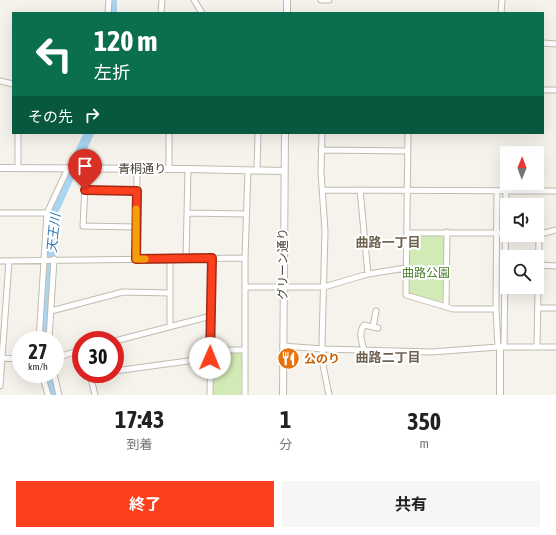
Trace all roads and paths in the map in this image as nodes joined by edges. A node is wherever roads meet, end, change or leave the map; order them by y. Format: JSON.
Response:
{"nodes":[{"id":1,"x":108,"y":0,"type":"edge"},
{"id":2,"x":162,"y":0,"type":"edge"},
{"id":3,"x":194,"y":0,"type":"edge"},
{"id":4,"x":284,"y":0,"type":"edge"},
{"id":5,"x":287,"y":0,"type":"edge"},
{"id":6,"x":321,"y":0,"type":"edge"},
{"id":7,"x":329,"y":0,"type":"edge"},
{"id":8,"x":502,"y":0,"type":"edge"},
{"id":9,"x":198,"y":6,"type":"junction"},
{"id":10,"x":108,"y":12,"type":"edge"},
{"id":11,"x":161,"y":12,"type":"edge"},
{"id":12,"x":198,"y":12,"type":"edge"},
{"id":13,"x":201,"y":12,"type":"edge"},
{"id":14,"x":287,"y":12,"type":"edge"},
{"id":15,"x":501,"y":12,"type":"edge"},
{"id":16,"x":544,"y":43,"type":"edge"},
{"id":17,"x":556,"y":44,"type":"edge"},
{"id":18,"x":0,"y":81,"type":"edge"},
{"id":19,"x":12,"y":84,"type":"edge"},
{"id":20,"x":544,"y":90,"type":"edge"},
{"id":21,"x":556,"y":90,"type":"edge"},
{"id":22,"x":18,"y":134,"type":"edge"},
{"id":23,"x":169,"y":134,"type":"edge"},
{"id":24,"x":258,"y":134,"type":"edge"},
{"id":25,"x":285,"y":134,"type":"edge"},
{"id":26,"x":322,"y":134,"type":"edge"},
{"id":27,"x":408,"y":134,"type":"edge"},
{"id":28,"x":321,"y":150,"type":"junction"},
{"id":29,"x":408,"y":151,"type":"junction"},
{"id":30,"x":0,"y":168,"type":"edge"},
{"id":31,"x":18,"y":168,"type":"junction"},
{"id":32,"x":68,"y":168,"type":"junction"},
{"id":33,"x":86,"y":168,"type":"junction"},
{"id":34,"x":137,"y":169,"type":"junction"},
{"id":35,"x":168,"y":169,"type":"junction"},
{"id":36,"x":188,"y":169,"type":"junction"},
{"id":37,"x":248,"y":170,"type":"junction"},
{"id":38,"x":257,"y":170,"type":"junction"},
{"id":39,"x":284,"y":171,"type":"junction"},
{"id":40,"x":85,"y":190,"type":"junction"},
{"id":41,"x":322,"y":190,"type":"junction"},
{"id":42,"x":360,"y":190,"type":"junction"},
{"id":43,"x":407,"y":190,"type":"junction"},
{"id":44,"x":137,"y":191,"type":"junction"},
{"id":45,"x":497,"y":191,"type":"junction"},
{"id":46,"x":556,"y":191,"type":"edge"},
{"id":47,"x":506,"y":192,"type":"junction"},
{"id":48,"x":506,"y":198,"type":"edge"},
{"id":49,"x":0,"y":212,"type":"edge"},
{"id":50,"x":47,"y":213,"type":"junction"},
{"id":51,"x":187,"y":213,"type":"junction"},
{"id":52,"x":246,"y":214,"type":"junction"},
{"id":53,"x":136,"y":227,"type":"junction"},
{"id":54,"x":556,"y":230,"type":"edge"},
{"id":55,"x":447,"y":232,"type":"junction"},
{"id":56,"x":407,"y":233,"type":"junction"},
{"id":57,"x":497,"y":233,"type":"junction"},
{"id":58,"x":544,"y":233,"type":"edge"},
{"id":59,"x":506,"y":242,"type":"edge"},
{"id":60,"x":212,"y":258,"type":"junction"},
{"id":61,"x":245,"y":258,"type":"junction"},
{"id":62,"x":54,"y":259,"type":"junction"},
{"id":63,"x":136,"y":259,"type":"junction"},
{"id":64,"x":170,"y":259,"type":"junction"},
{"id":65,"x":186,"y":259,"type":"junction"},
{"id":66,"x":43,"y":260,"type":"junction"},
{"id":67,"x":0,"y":261,"type":"edge"},
{"id":68,"x":9,"y":261,"type":"junction"},
{"id":69,"x":544,"y":265,"type":"edge"},
{"id":70,"x":556,"y":266,"type":"edge"},
{"id":71,"x":406,"y":268,"type":"junction"},
{"id":72,"x":368,"y":274,"type":"junction"},
{"id":73,"x":246,"y":287,"type":"junction"},
{"id":74,"x":283,"y":287,"type":"junction"},
{"id":75,"x":324,"y":287,"type":"junction"},
{"id":76,"x":170,"y":293,"type":"junction"},
{"id":77,"x":538,"y":294,"type":"edge"},
{"id":78,"x":446,"y":307,"type":"junction"},
{"id":79,"x":538,"y":308,"type":"junction"},
{"id":80,"x":556,"y":308,"type":"edge"},
{"id":81,"x":496,"y":310,"type":"junction"},
{"id":82,"x":376,"y":311,"type":"dead end"},
{"id":83,"x":51,"y":312,"type":"junction"},
{"id":84,"x":211,"y":316,"type":"junction"},
{"id":85,"x":170,"y":326,"type":"junction"},
{"id":86,"x":39,"y":331,"type":"edge"},
{"id":87,"x":50,"y":331,"type":"edge"},
{"id":88,"x":124,"y":339,"type":"edge"},
{"id":89,"x":283,"y":346,"type":"junction"},
{"id":90,"x":501,"y":347,"type":"junction"},
{"id":91,"x":537,"y":347,"type":"junction"},
{"id":92,"x":556,"y":347,"type":"edge"},
{"id":93,"x":323,"y":349,"type":"junction"},
{"id":94,"x":211,"y":350,"type":"junction"},
{"id":95,"x":244,"y":350,"type":"junction"},
{"id":96,"x":364,"y":350,"type":"junction"},
{"id":97,"x":1,"y":358,"type":"edge"},
{"id":98,"x":210,"y":358,"type":"junction"},
{"id":99,"x":12,"y":359,"type":"edge"},
{"id":100,"x":124,"y":371,"type":"edge"},
{"id":101,"x":45,"y":383,"type":"edge"},
{"id":102,"x":56,"y":383,"type":"edge"},
{"id":103,"x":92,"y":383,"type":"edge"},
{"id":104,"x":0,"y":386,"type":"edge"},
{"id":105,"x":48,"y":395,"type":"edge"},
{"id":106,"x":59,"y":395,"type":"edge"},
{"id":107,"x":95,"y":395,"type":"edge"},
{"id":108,"x":210,"y":395,"type":"edge"},
{"id":109,"x":245,"y":395,"type":"edge"},
{"id":110,"x":283,"y":395,"type":"edge"},
{"id":111,"x":329,"y":395,"type":"edge"},
{"id":112,"x":500,"y":395,"type":"edge"}],
"edges":[{"from":1,"to":10,"type":"street"},
{"from":2,"to":11,"type":"street"},
{"from":3,"to":9,"type":"street"},
{"from":4,"to":5,"type":"street"},
{"from":5,"to":14,"type":"street"},
{"from":6,"to":7,"type":"street"},
{"from":8,"to":15,"type":"street"},
{"from":9,"to":12,"type":"street"},
{"from":9,"to":13,"type":"street"},
{"from":16,"to":17,"type":"street"},
{"from":18,"to":19,"type":"street"},
{"from":20,"to":21,"type":"street"},
{"from":22,"to":31,"type":"street"},
{"from":23,"to":35,"type":"street"},
{"from":24,"to":38,"type":"street"},
{"from":25,"to":39,"type":"street","name":"グリーン通り"},
{"from":26,"to":28,"type":"street"},
{"from":27,"to":29,"type":"street"},
{"from":28,"to":29,"type":"street"},
{"from":28,"to":41,"type":"street"},
{"from":29,"to":43,"type":"street"},
{"from":30,"to":31,"type":"street","name":"青桐通り"},
{"from":31,"to":32,"type":"street","name":"青桐通り"},
{"from":32,"to":33,"type":"street","name":"青桐通り"},
{"from":32,"to":50,"type":"street"},
{"from":33,"to":34,"type":"street","name":"青桐通り"},
{"from":33,"to":40,"type":"street"},
{"from":34,"to":35,"type":"street","name":"青桐通り"},
{"from":34,"to":44,"type":"street"},
{"from":35,"to":36,"type":"street","name":"青桐通り"},
{"from":36,"to":37,"type":"street","name":"青桐通り"},
{"from":36,"to":51,"type":"street"},
{"from":37,"to":38,"type":"street","name":"青桐通り"},
{"from":37,"to":52,"type":"street"},
{"from":38,"to":39,"type":"street","name":"青桐通り"},
{"from":39,"to":74,"type":"street","name":"グリーン通り"},
{"from":40,"to":44,"type":"street"},
{"from":40,"to":53,"type":"street"},
{"from":41,"to":42,"type":"street"},
{"from":41,"to":75,"type":"street"},
{"from":42,"to":43,"type":"street"},
{"from":42,"to":72,"type":"street"},
{"from":43,"to":45,"type":"street"},
{"from":43,"to":56,"type":"street"},
{"from":44,"to":53,"type":"street"},
{"from":45,"to":47,"type":"street"},
{"from":45,"to":57,"type":"street"},
{"from":46,"to":47,"type":"street"},
{"from":47,"to":48,"type":"street"},
{"from":49,"to":50,"type":"street"},
{"from":50,"to":66,"type":"street"},
{"from":51,"to":52,"type":"street"},
{"from":51,"to":65,"type":"street"},
{"from":52,"to":61,"type":"street"},
{"from":53,"to":63,"type":"street"},
{"from":54,"to":58,"type":"street"},
{"from":55,"to":56,"type":"street"},
{"from":55,"to":57,"type":"street"},
{"from":55,"to":78,"type":"street"},
{"from":56,"to":71,"type":"street"},
{"from":57,"to":81,"type":"street"},
{"from":59,"to":90,"type":"street"},
{"from":60,"to":61,"type":"street"},
{"from":60,"to":65,"type":"street"},
{"from":60,"to":84,"type":"street"},
{"from":61,"to":73,"type":"street"},
{"from":62,"to":63,"type":"street"},
{"from":62,"to":66,"type":"street"},
{"from":62,"to":83,"type":"street"},
{"from":63,"to":64,"type":"street"},
{"from":64,"to":65,"type":"street"},
{"from":64,"to":76,"type":"street"},
{"from":66,"to":68,"type":"street"},
{"from":66,"to":86,"type":"street"},
{"from":67,"to":68,"type":"street"},
{"from":68,"to":97,"type":"street"},
{"from":69,"to":70,"type":"street"},
{"from":71,"to":72,"type":"street"},
{"from":71,"to":78,"type":"street"},
{"from":72,"to":75,"type":"street"},
{"from":73,"to":74,"type":"street"},
{"from":73,"to":95,"type":"street"},
{"from":74,"to":75,"type":"street"},
{"from":74,"to":89,"type":"street","name":"グリーン通り"},
{"from":75,"to":93,"type":"street"},
{"from":76,"to":83,"type":"street"},
{"from":76,"to":85,"type":"street"},
{"from":77,"to":79,"type":"street"},
{"from":78,"to":81,"type":"street"},
{"from":79,"to":80,"type":"street"},
{"from":79,"to":91,"type":"street"},
{"from":81,"to":90,"type":"street"},
{"from":82,"to":96,"type":"street"},
{"from":83,"to":87,"type":"street"},
{"from":84,"to":85,"type":"street"},
{"from":84,"to":94,"type":"street"},
{"from":85,"to":88,"type":"street"},
{"from":89,"to":93,"type":"street"},
{"from":89,"to":110,"type":"street","name":"グリーン通り"},
{"from":90,"to":91,"type":"street"},
{"from":90,"to":96,"type":"street"},
{"from":90,"to":112,"type":"street"},
{"from":91,"to":92,"type":"street"},
{"from":93,"to":96,"type":"street"},
{"from":93,"to":111,"type":"street"},
{"from":94,"to":95,"type":"street"},
{"from":94,"to":98,"type":"street"},
{"from":95,"to":109,"type":"street"},
{"from":97,"to":99,"type":"street"},
{"from":97,"to":104,"type":"street"},
{"from":98,"to":100,"type":"street"},
{"from":98,"to":108,"type":"street"},
{"from":101,"to":105,"type":"street"},
{"from":102,"to":106,"type":"street"},
{"from":103,"to":107,"type":"street"}]}
